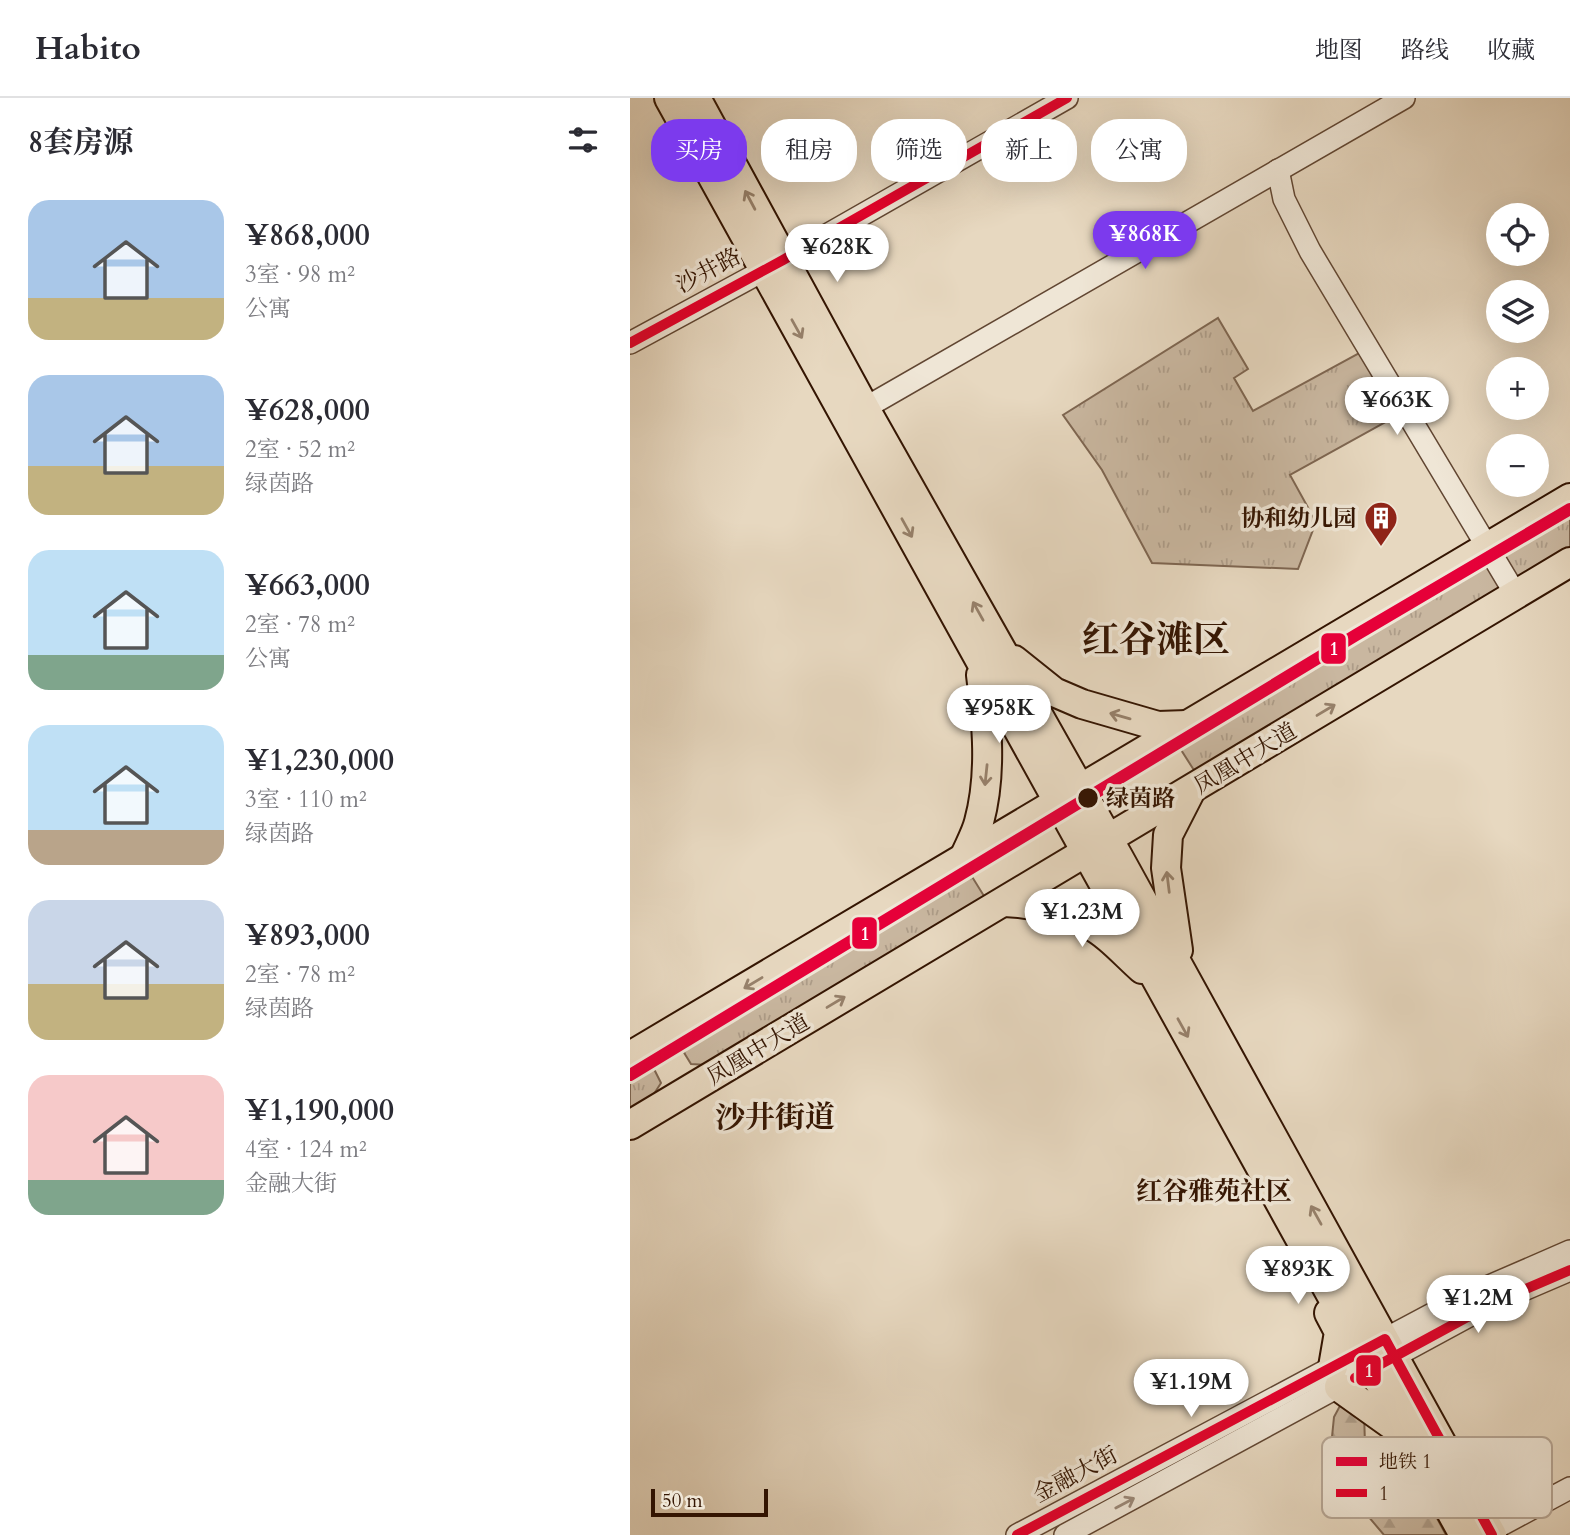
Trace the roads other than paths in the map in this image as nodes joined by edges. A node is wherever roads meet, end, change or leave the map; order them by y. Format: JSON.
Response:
{"nodes":[{"id":1,"x":669,"y":98,"type":"edge"},
{"id":2,"x":695,"y":98,"type":"edge"},
{"id":3,"x":1067,"y":98,"type":"edge"},
{"id":4,"x":1404,"y":98,"type":"edge"},
{"id":5,"x":1278,"y":170,"type":"junction"},
{"id":6,"x":774,"y":264,"type":"junction"},
{"id":7,"x":630,"y":343,"type":"edge"},
{"id":8,"x":865,"y":408,"type":"junction"},
{"id":9,"x":1570,"y":498,"type":"edge"},
{"id":10,"x":1488,"y":547,"type":"junction"},
{"id":11,"x":1570,"y":562,"type":"edge"},
{"id":12,"x":1516,"y":595,"type":"junction"},
{"id":13,"x":990,"y":654,"type":"junction"},
{"id":14,"x":1187,"y":726,"type":"junction"},
{"id":15,"x":1190,"y":792,"type":"junction"},
{"id":16,"x":1069,"y":796,"type":"junction"},
{"id":17,"x":1098,"y":847,"type":"junction"},
{"id":18,"x":964,"y":858,"type":"junction"},
{"id":19,"x":1004,"y":902,"type":"junction"},
{"id":20,"x":1171,"y":980,"type":"junction"},
{"id":21,"x":630,"y":1056,"type":"edge"},
{"id":22,"x":630,"y":1125,"type":"edge"},
{"id":23,"x":1303,"y":1245,"type":"junction"},
{"id":24,"x":1570,"y":1251,"type":"edge"},
{"id":25,"x":1570,"y":1270,"type":"edge"},
{"id":26,"x":1378,"y":1354,"type":"junction"},
{"id":27,"x":1336,"y":1377,"type":"junction"},
{"id":28,"x":1409,"y":1436,"type":"joint"},
{"id":29,"x":1426,"y":1437,"type":"edge"},
{"id":30,"x":1570,"y":1488,"type":"edge"},
{"id":31,"x":1552,"y":1497,"type":"edge"},
{"id":32,"x":1470,"y":1518,"type":"edge"},
{"id":33,"x":1473,"y":1518,"type":"edge"},
{"id":34,"x":1513,"y":1518,"type":"edge"},
{"id":35,"x":1482,"y":1534,"type":"edge"},
{"id":36,"x":1017,"y":1535,"type":"edge"},
{"id":37,"x":1065,"y":1535,"type":"edge"}],
"edges":[{"from":1,"to":6,"type":"main road"},
{"from":6,"to":2,"type":"main road","one_way":true},
{"from":3,"to":6,"type":"street","name":"沙井路"},
{"from":4,"to":5,"type":"street"},
{"from":5,"to":8,"type":"street"},
{"from":5,"to":10,"type":"street"},
{"from":6,"to":7,"type":"street","name":"沙井路"},
{"from":6,"to":8,"type":"main road"},
{"from":6,"to":13,"type":"main road","one_way":true},
{"from":13,"to":8,"type":"main road","one_way":true},
{"from":9,"to":10,"type":"main road"},
{"from":10,"to":12,"type":"street"},
{"from":10,"to":14,"type":"main road"},
{"from":11,"to":12,"type":"main road","name":"凤凰中大道"},
{"from":15,"to":12,"type":"main road","name":"凤凰中大道","one_way":true},
{"from":14,"to":13,"type":"main road","one_way":true},
{"from":13,"to":16,"type":"main road"},
{"from":13,"to":18,"type":"main road","one_way":true},
{"from":14,"to":16,"type":"main road"},
{"from":15,"to":17,"type":"main road","name":"凤凰中大道"},
{"from":20,"to":15,"type":"main road","one_way":true},
{"from":16,"to":17,"type":"main road"},
{"from":16,"to":18,"type":"main road"},
{"from":17,"to":19,"type":"main road","name":"凤凰中大道"},
{"from":17,"to":20,"type":"main road"},
{"from":18,"to":21,"type":"main road","one_way":true},
{"from":19,"to":20,"type":"main road"},
{"from":22,"to":19,"type":"main road","name":"凤凰中大道","one_way":true},
{"from":20,"to":23,"type":"main road","one_way":true},
{"from":26,"to":20,"type":"main road","one_way":true},
{"from":23,"to":26,"type":"main road"},
{"from":23,"to":27,"type":"main road"},
{"from":24,"to":26,"type":"street","name":"金融大街"},
{"from":25,"to":26,"type":"street","name":"金融大街"},
{"from":26,"to":27,"type":"street","name":"金融大街"},
{"from":26,"to":28,"type":"main road"},
{"from":26,"to":29,"type":"main road"},
{"from":27,"to":28,"type":"main road"},
{"from":27,"to":36,"type":"street","name":"金融大街"},
{"from":37,"to":27,"type":"street","name":"金融大街","one_way":true},
{"from":30,"to":31,"type":"street"},
{"from":32,"to":35,"type":"main road"},
{"from":33,"to":35,"type":"main road"},
{"from":34,"to":35,"type":"street"}]}
